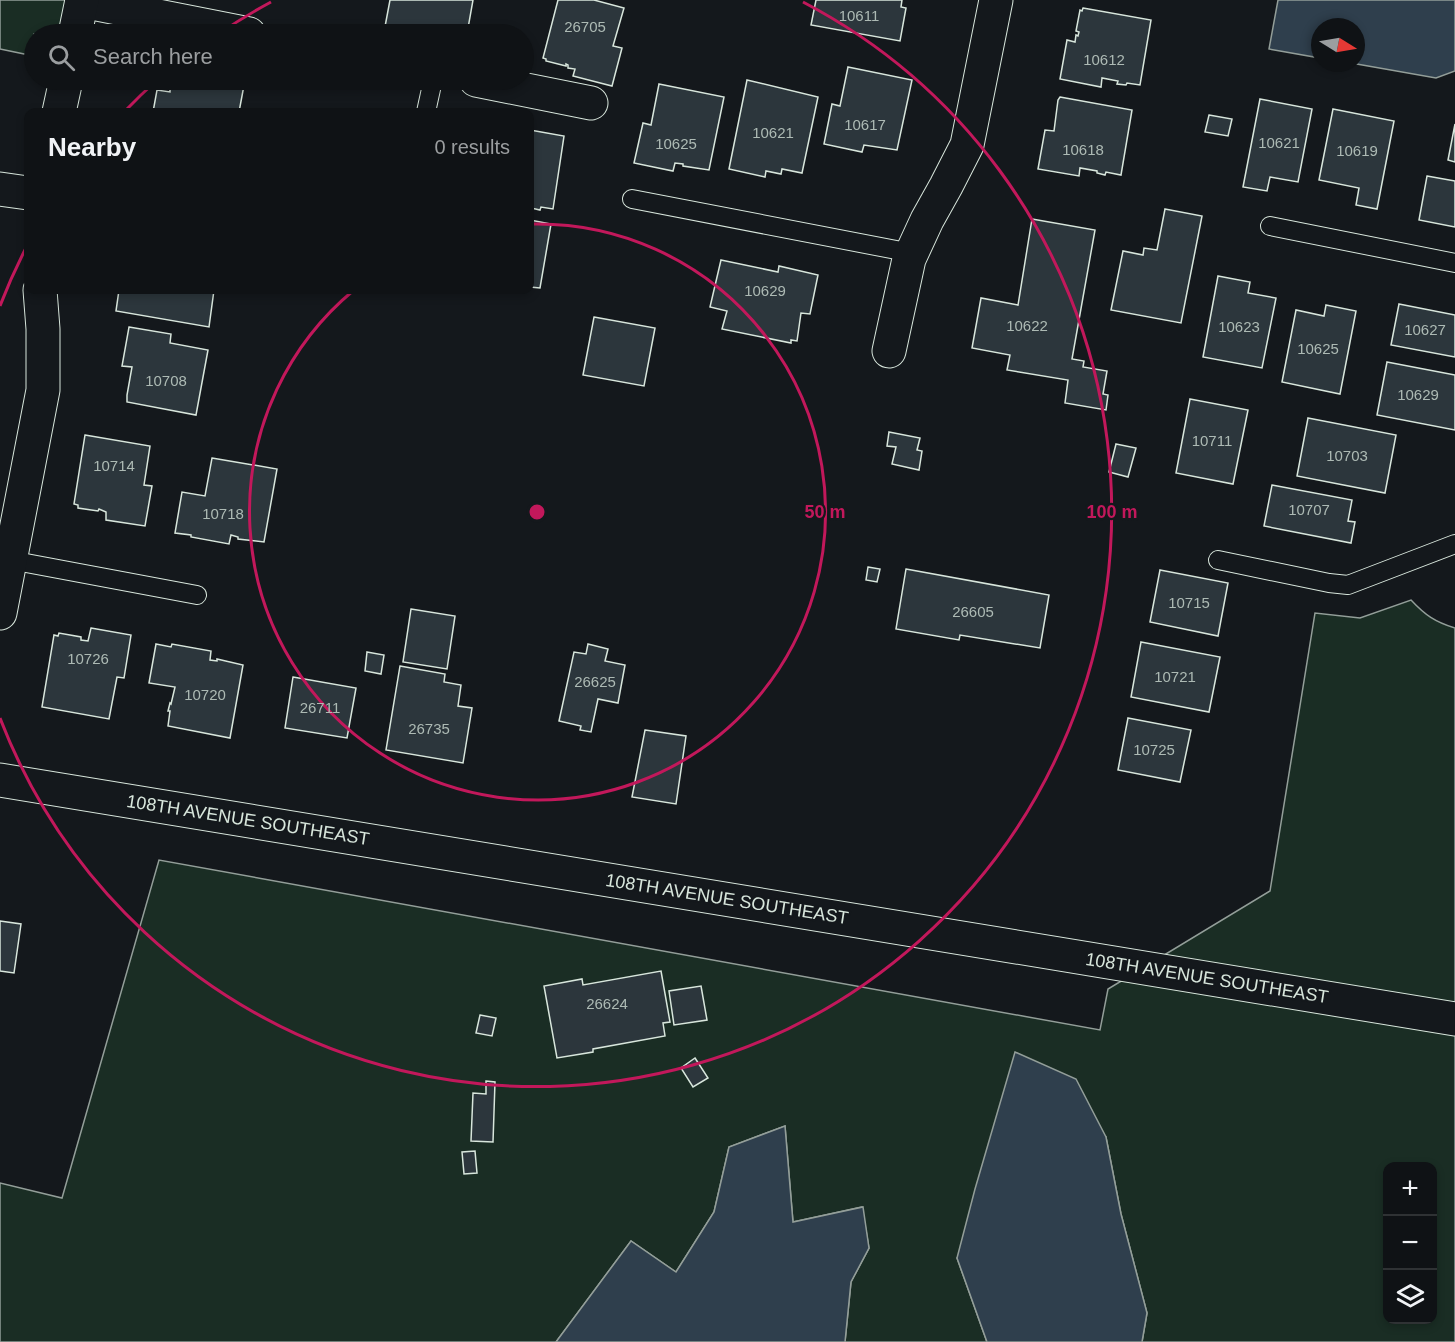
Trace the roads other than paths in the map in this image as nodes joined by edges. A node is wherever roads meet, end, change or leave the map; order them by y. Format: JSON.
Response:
{"nodes":[{"id":1,"x":996,"y":0,"type":"edge"},
{"id":2,"x":82,"y":1,"type":"edge"},
{"id":3,"x":77,"y":24,"type":"edge"},
{"id":4,"x":198,"y":24,"type":"edge"},
{"id":5,"x":64,"y":90,"type":"edge"},
{"id":6,"x":431,"y":90,"type":"edge"},
{"id":7,"x":526,"y":90,"type":"edge"},
{"id":8,"x":591,"y":103,"type":"dead end"},
{"id":9,"x":60,"y":108,"type":"edge"},
{"id":10,"x":427,"y":108,"type":"edge"},
{"id":11,"x":0,"y":189,"type":"edge"},
{"id":12,"x":24,"y":192,"type":"edge"},
{"id":13,"x":632,"y":199,"type":"dead end"},
{"id":14,"x":1270,"y":226,"type":"dead end"},
{"id":15,"x":912,"y":254,"type":"junction"},
{"id":16,"x":1455,"y":263,"type":"edge"},
{"id":17,"x":40,"y":294,"type":"edge"},
{"id":18,"x":889,"y":351,"type":"dead end"},
{"id":19,"x":1455,"y":544,"type":"edge"},
{"id":20,"x":10,"y":560,"type":"junction"},
{"id":21,"x":1218,"y":560,"type":"dead end"},
{"id":22,"x":197,"y":595,"type":"dead end"},
{"id":23,"x":0,"y":613,"type":"edge"},
{"id":24,"x":0,"y":780,"type":"edge"},
{"id":25,"x":1455,"y":1019,"type":"edge"}],
"edges":[{"from":1,"to":15,"type":"street"},
{"from":2,"to":3,"type":"street"},
{"from":2,"to":4,"type":"street"},
{"from":5,"to":9,"type":"street"},
{"from":6,"to":10,"type":"lane"},
{"from":7,"to":8,"type":"street"},
{"from":11,"to":12,"type":"street"},
{"from":13,"to":15,"type":"lane"},
{"from":14,"to":16,"type":"lane"},
{"from":15,"to":18,"type":"street"},
{"from":17,"to":20,"type":"street"},
{"from":19,"to":21,"type":"lane"},
{"from":20,"to":22,"type":"lane"},
{"from":20,"to":23,"type":"street"},
{"from":24,"to":25,"type":"street","name":"108TH AVENUE SOUTHEAST"}]}
